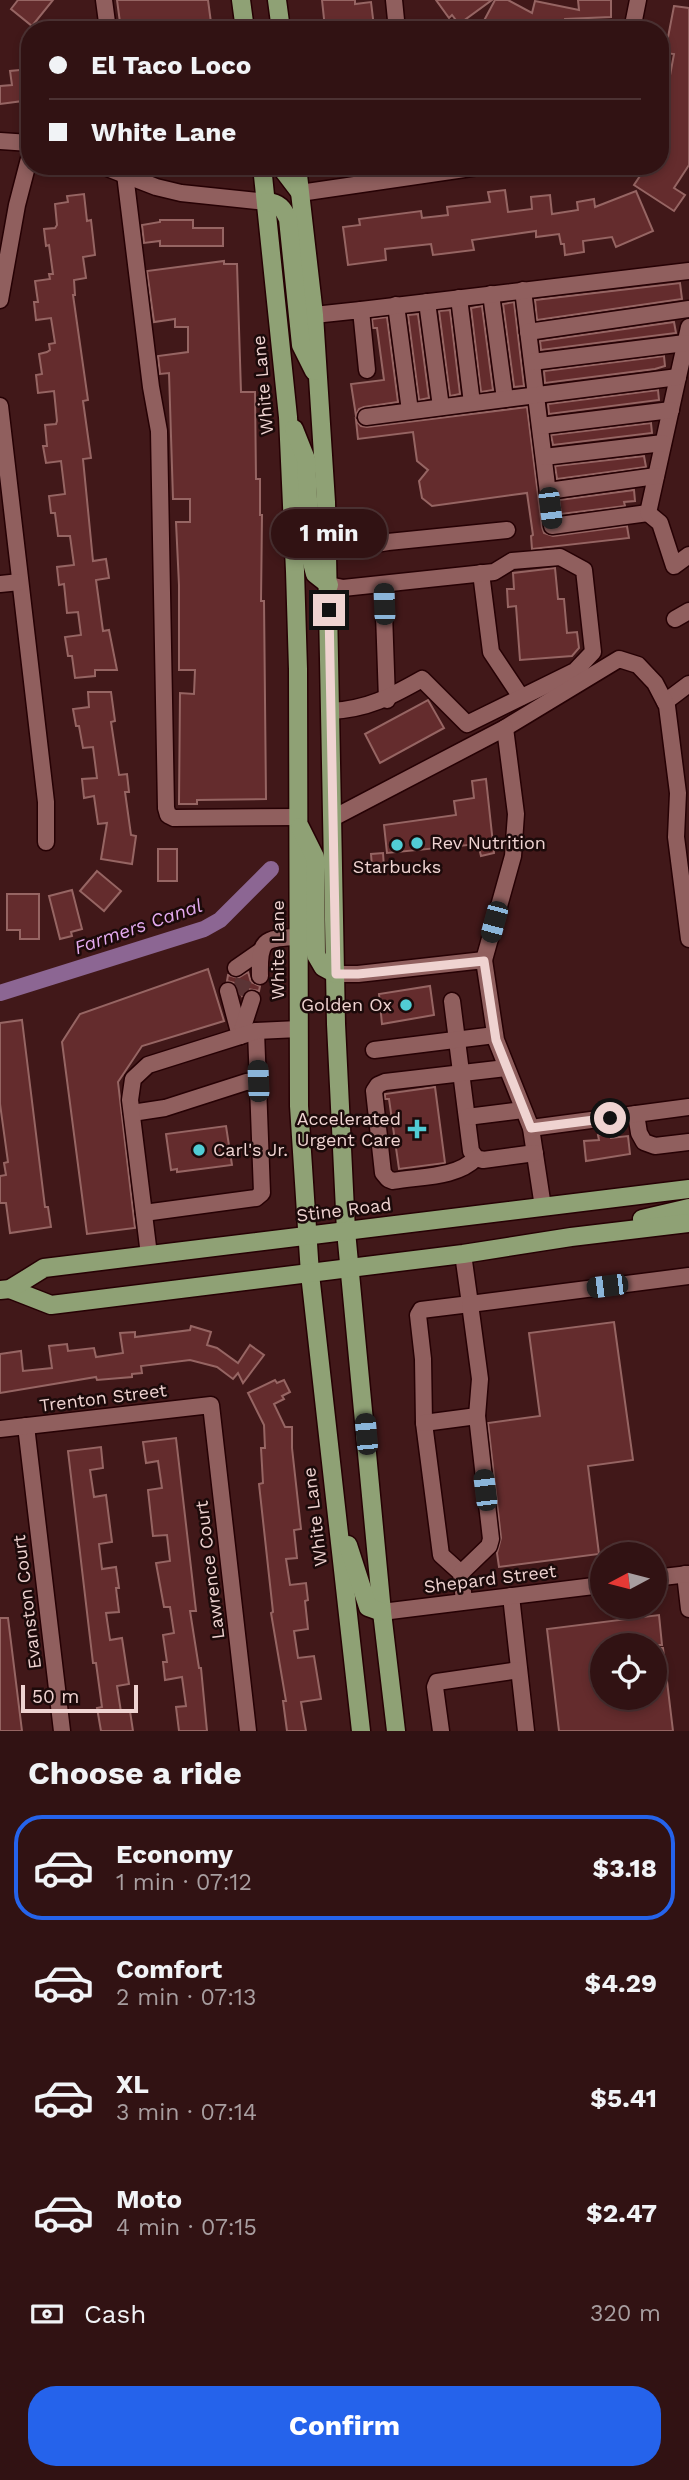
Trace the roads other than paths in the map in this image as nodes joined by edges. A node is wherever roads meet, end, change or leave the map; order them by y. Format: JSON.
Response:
{"nodes":[{"id":1,"x":104,"y":0,"type":"edge"},
{"id":2,"x":241,"y":0,"type":"edge"},
{"id":3,"x":277,"y":0,"type":"edge"},
{"id":4,"x":394,"y":0,"type":"edge"},
{"id":5,"x":638,"y":0,"type":"edge"},
{"id":6,"x":107,"y":21,"type":"edge"},
{"id":7,"x":244,"y":21,"type":"edge"},
{"id":8,"x":280,"y":21,"type":"edge"},
{"id":9,"x":396,"y":21,"type":"edge"},
{"id":10,"x":634,"y":21,"type":"edge"},
{"id":11,"x":0,"y":141,"type":"edge"},
{"id":12,"x":21,"y":142,"type":"edge"},
{"id":13,"x":25,"y":175,"type":"edge"},
{"id":14,"x":125,"y":175,"type":"edge"},
{"id":15,"x":133,"y":175,"type":"edge"},
{"id":16,"x":263,"y":175,"type":"edge"},
{"id":17,"x":287,"y":175,"type":"edge"},
{"id":18,"x":298,"y":175,"type":"edge"},
{"id":19,"x":393,"y":175,"type":"edge"},
{"id":20,"x":300,"y":193,"type":"junction"},
{"id":21,"x":267,"y":202,"type":"junction"},
{"id":22,"x":689,"y":271,"type":"edge"},
{"id":23,"x":523,"y":290,"type":"junction"},
{"id":24,"x":491,"y":294,"type":"junction"},
{"id":25,"x":459,"y":298,"type":"junction"},
{"id":26,"x":0,"y":300,"type":"edge"},
{"id":27,"x":427,"y":302,"type":"junction"},
{"id":28,"x":396,"y":305,"type":"junction"},
{"id":29,"x":689,"y":309,"type":"edge"},
{"id":30,"x":361,"y":310,"type":"junction"},
{"id":31,"x":314,"y":315,"type":"junction"},
{"id":32,"x":528,"y":332,"type":"junction"},
{"id":33,"x":687,"y":335,"type":"edge"},
{"id":34,"x":532,"y":362,"type":"junction"},
{"id":35,"x":368,"y":370,"type":"dead end"},
{"id":36,"x":678,"y":377,"type":"junction"},
{"id":37,"x":318,"y":380,"type":"junction"},
{"id":38,"x":536,"y":395,"type":"junction"},
{"id":39,"x":505,"y":399,"type":"junction"},
{"id":40,"x":472,"y":403,"type":"junction"},
{"id":41,"x":0,"y":406,"type":"edge"},
{"id":42,"x":440,"y":407,"type":"junction"},
{"id":43,"x":671,"y":410,"type":"junction"},
{"id":44,"x":410,"y":411,"type":"junction"},
{"id":45,"x":366,"y":416,"type":"dead end"},
{"id":46,"x":288,"y":417,"type":"junction"},
{"id":47,"x":540,"y":426,"type":"junction"},
{"id":48,"x":663,"y":443,"type":"junction"},
{"id":49,"x":544,"y":457,"type":"junction"},
{"id":50,"x":656,"y":476,"type":"junction"},
{"id":51,"x":548,"y":491,"type":"junction"},
{"id":52,"x":648,"y":513,"type":"junction"},
{"id":53,"x":507,"y":530,"type":"dead end"},
{"id":54,"x":328,"y":552,"type":"junction"},
{"id":55,"x":689,"y":555,"type":"edge"},
{"id":56,"x":481,"y":573,"type":"junction"},
{"id":57,"x":20,"y":582,"type":"junction"},
{"id":58,"x":0,"y":584,"type":"edge"},
{"id":59,"x":383,"y":584,"type":"junction"},
{"id":60,"x":329,"y":585,"type":"junction"},
{"id":61,"x":689,"y":684,"type":"edge"},
{"id":62,"x":521,"y":698,"type":"junction"},
{"id":63,"x":387,"y":700,"type":"junction"},
{"id":64,"x":665,"y":702,"type":"junction"},
{"id":65,"x":331,"y":711,"type":"junction"},
{"id":66,"x":505,"y":728,"type":"junction"},
{"id":67,"x":333,"y":818,"type":"junction"},
{"id":68,"x":298,"y":820,"type":"junction"},
{"id":69,"x":46,"y":842,"type":"dead end"},
{"id":70,"x":298,"y":937,"type":"junction"},
{"id":71,"x":689,"y":939,"type":"edge"},
{"id":72,"x":260,"y":952,"type":"junction"},
{"id":73,"x":484,"y":961,"type":"junction"},
{"id":74,"x":336,"y":974,"type":"junction"},
{"id":75,"x":452,"y":1001,"type":"dead end"},
{"id":76,"x":299,"y":1029,"type":"junction"},
{"id":77,"x":248,"y":1033,"type":"junction"},
{"id":78,"x":495,"y":1035,"type":"junction"},
{"id":79,"x":458,"y":1040,"type":"junction"},
{"id":80,"x":374,"y":1051,"type":"dead end"},
{"id":81,"x":506,"y":1068,"type":"junction"},
{"id":82,"x":461,"y":1074,"type":"junction"},
{"id":83,"x":258,"y":1081,"type":"junction"},
{"id":84,"x":689,"y":1107,"type":"edge"},
{"id":85,"x":523,"y":1110,"type":"junction"},
{"id":86,"x":132,"y":1113,"type":"junction"},
{"id":87,"x":636,"y":1114,"type":"junction"},
{"id":88,"x":467,"y":1117,"type":"junction"},
{"id":89,"x":531,"y":1128,"type":"junction"},
{"id":90,"x":689,"y":1142,"type":"edge"},
{"id":91,"x":535,"y":1153,"type":"junction"},
{"id":92,"x":477,"y":1158,"type":"junction"},
{"id":93,"x":689,"y":1189,"type":"edge"},
{"id":94,"x":543,"y":1207,"type":"junction"},
{"id":95,"x":144,"y":1213,"type":"junction"},
{"id":96,"x":688,"y":1220,"type":"edge"},
{"id":97,"x":346,"y":1231,"type":"junction"},
{"id":98,"x":307,"y":1236,"type":"junction"},
{"id":99,"x":463,"y":1254,"type":"junction"},
{"id":100,"x":149,"y":1255,"type":"junction"},
{"id":101,"x":349,"y":1268,"type":"junction"},
{"id":102,"x":310,"y":1273,"type":"junction"},
{"id":103,"x":689,"y":1276,"type":"edge"},
{"id":104,"x":5,"y":1289,"type":"edge"},
{"id":105,"x":470,"y":1304,"type":"junction"},
{"id":106,"x":211,"y":1405,"type":"joint"},
{"id":107,"x":477,"y":1416,"type":"junction"},
{"id":108,"x":424,"y":1423,"type":"junction"},
{"id":109,"x":26,"y":1426,"type":"junction"},
{"id":110,"x":0,"y":1429,"type":"edge"},
{"id":111,"x":334,"y":1499,"type":"junction"},
{"id":112,"x":461,"y":1573,"type":"junction"},
{"id":113,"x":687,"y":1574,"type":"edge"},
{"id":114,"x":667,"y":1576,"type":"edge"},
{"id":115,"x":590,"y":1586,"type":"edge"},
{"id":116,"x":511,"y":1596,"type":"junction"},
{"id":117,"x":464,"y":1601,"type":"junction"},
{"id":118,"x":689,"y":1609,"type":"edge"},
{"id":119,"x":382,"y":1612,"type":"junction"},
{"id":120,"x":519,"y":1670,"type":"junction"},
{"id":121,"x":62,"y":1731,"type":"edge"},
{"id":122,"x":248,"y":1731,"type":"edge"},
{"id":123,"x":361,"y":1731,"type":"edge"},
{"id":124,"x":396,"y":1731,"type":"edge"},
{"id":125,"x":441,"y":1731,"type":"edge"},
{"id":126,"x":526,"y":1731,"type":"edge"}],
"edges":[{"from":1,"to":6,"type":"street"},
{"from":2,"to":7,"type":"main road"},
{"from":3,"to":8,"type":"main road"},
{"from":4,"to":9,"type":"street"},
{"from":5,"to":10,"type":"street"},
{"from":11,"to":12,"type":"street"},
{"from":13,"to":26,"type":"street"},
{"from":14,"to":68,"type":"street"},
{"from":15,"to":21,"type":"street"},
{"from":16,"to":21,"type":"main road","name":"White Lane"},
{"from":17,"to":20,"type":"main road"},
{"from":18,"to":20,"type":"main road"},
{"from":19,"to":20,"type":"street"},
{"from":20,"to":31,"type":"main road"},
{"from":21,"to":37,"type":"main road"},
{"from":21,"to":46,"type":"main road","name":"White Lane"},
{"from":22,"to":23,"type":"street"},
{"from":23,"to":24,"type":"street"},
{"from":23,"to":32,"type":"street"},
{"from":24,"to":25,"type":"street"},
{"from":24,"to":39,"type":"street"},
{"from":25,"to":27,"type":"street"},
{"from":25,"to":40,"type":"street"},
{"from":27,"to":28,"type":"street"},
{"from":27,"to":42,"type":"street"},
{"from":28,"to":30,"type":"street"},
{"from":28,"to":44,"type":"street"},
{"from":29,"to":32,"type":"street"},
{"from":30,"to":31,"type":"street"},
{"from":30,"to":35,"type":"street"},
{"from":31,"to":37,"type":"main road"},
{"from":32,"to":34,"type":"street"},
{"from":33,"to":34,"type":"street"},
{"from":33,"to":36,"type":"street"},
{"from":34,"to":38,"type":"street"},
{"from":36,"to":38,"type":"street"},
{"from":36,"to":43,"type":"street"},
{"from":37,"to":54,"type":"main road"},
{"from":38,"to":39,"type":"street"},
{"from":38,"to":47,"type":"street"},
{"from":39,"to":40,"type":"street"},
{"from":40,"to":42,"type":"street"},
{"from":41,"to":57,"type":"street"},
{"from":42,"to":44,"type":"street"},
{"from":43,"to":47,"type":"street"},
{"from":43,"to":48,"type":"street"},
{"from":44,"to":45,"type":"street"},
{"from":46,"to":60,"type":"main road"},
{"from":46,"to":68,"type":"main road","name":"White Lane"},
{"from":47,"to":49,"type":"street"},
{"from":48,"to":49,"type":"street"},
{"from":48,"to":50,"type":"street"},
{"from":49,"to":51,"type":"street"},
{"from":50,"to":51,"type":"street"},
{"from":50,"to":52,"type":"street"},
{"from":51,"to":52,"type":"street"},
{"from":52,"to":55,"type":"street"},
{"from":53,"to":54,"type":"street"},
{"from":54,"to":60,"type":"main road"},
{"from":56,"to":59,"type":"street"},
{"from":56,"to":62,"type":"street"},
{"from":56,"to":62,"type":"street"},
{"from":57,"to":58,"type":"street"},
{"from":57,"to":69,"type":"street"},
{"from":59,"to":60,"type":"street"},
{"from":59,"to":63,"type":"street"},
{"from":60,"to":65,"type":"main road"},
{"from":61,"to":64,"type":"street"},
{"from":62,"to":63,"type":"street"},
{"from":63,"to":65,"type":"street"},
{"from":64,"to":66,"type":"street"},
{"from":64,"to":71,"type":"street"},
{"from":65,"to":67,"type":"main road"},
{"from":66,"to":67,"type":"street"},
{"from":66,"to":73,"type":"street"},
{"from":67,"to":74,"type":"main road"},
{"from":68,"to":70,"type":"main road","name":"White Lane"},
{"from":68,"to":74,"type":"main road"},
{"from":70,"to":72,"type":"street"},
{"from":70,"to":76,"type":"main road","name":"White Lane"},
{"from":72,"to":72,"type":"street"},
{"from":73,"to":74,"type":"street"},
{"from":73,"to":78,"type":"street"},
{"from":74,"to":97,"type":"main road"},
{"from":75,"to":79,"type":"street"},
{"from":76,"to":77,"type":"street"},
{"from":76,"to":98,"type":"main road","name":"White Lane"},
{"from":77,"to":77,"type":"street"},
{"from":77,"to":83,"type":"street"},
{"from":77,"to":86,"type":"street"},
{"from":78,"to":79,"type":"street"},
{"from":78,"to":81,"type":"street"},
{"from":79,"to":80,"type":"street"},
{"from":79,"to":82,"type":"street"},
{"from":81,"to":82,"type":"street"},
{"from":81,"to":85,"type":"street"},
{"from":82,"to":88,"type":"street"},
{"from":82,"to":92,"type":"street"},
{"from":83,"to":86,"type":"street"},
{"from":83,"to":95,"type":"street"},
{"from":84,"to":87,"type":"street"},
{"from":85,"to":88,"type":"street"},
{"from":85,"to":89,"type":"street"},
{"from":86,"to":95,"type":"street"},
{"from":87,"to":89,"type":"street"},
{"from":87,"to":90,"type":"street"},
{"from":88,"to":92,"type":"street"},
{"from":89,"to":91,"type":"street"},
{"from":91,"to":92,"type":"street"},
{"from":91,"to":94,"type":"street"},
{"from":93,"to":94,"type":"main road","name":"Stine Road"},
{"from":94,"to":97,"type":"main road","name":"Stine Road"},
{"from":95,"to":100,"type":"street"},
{"from":96,"to":99,"type":"main road","name":"Stine Road"},
{"from":97,"to":98,"type":"main road","name":"Stine Road"},
{"from":97,"to":101,"type":"main road"},
{"from":98,"to":100,"type":"main road","name":"Stine Road"},
{"from":98,"to":102,"type":"main road","name":"White Lane"},
{"from":99,"to":101,"type":"main road","name":"Stine Road"},
{"from":99,"to":105,"type":"street"},
{"from":100,"to":104,"type":"main road","name":"Stine Road"},
{"from":101,"to":102,"type":"main road","name":"Stine Road"},
{"from":101,"to":119,"type":"main road"},
{"from":102,"to":104,"type":"main road","name":"Stine Road"},
{"from":102,"to":111,"type":"main road","name":"White Lane"},
{"from":103,"to":105,"type":"street"},
{"from":105,"to":107,"type":"street"},
{"from":105,"to":108,"type":"street"},
{"from":106,"to":109,"type":"street","name":"Trenton Street"},
{"from":106,"to":122,"type":"street","name":"Lawrence Court"},
{"from":107,"to":108,"type":"street"},
{"from":107,"to":112,"type":"street"},
{"from":108,"to":112,"type":"street"},
{"from":109,"to":110,"type":"street","name":"Trenton Street"},
{"from":109,"to":121,"type":"street","name":"Evanston Court"},
{"from":111,"to":119,"type":"main road"},
{"from":111,"to":123,"type":"main road","name":"White Lane"},
{"from":112,"to":117,"type":"street"},
{"from":113,"to":114,"type":"street"},
{"from":113,"to":118,"type":"street"},
{"from":115,"to":116,"type":"street","name":"Shepard Street"},
{"from":116,"to":117,"type":"street","name":"Shepard Street"},
{"from":116,"to":120,"type":"street"},
{"from":117,"to":119,"type":"street","name":"Shepard Street"},
{"from":119,"to":124,"type":"main road"},
{"from":120,"to":125,"type":"street"},
{"from":120,"to":126,"type":"street"}]}
